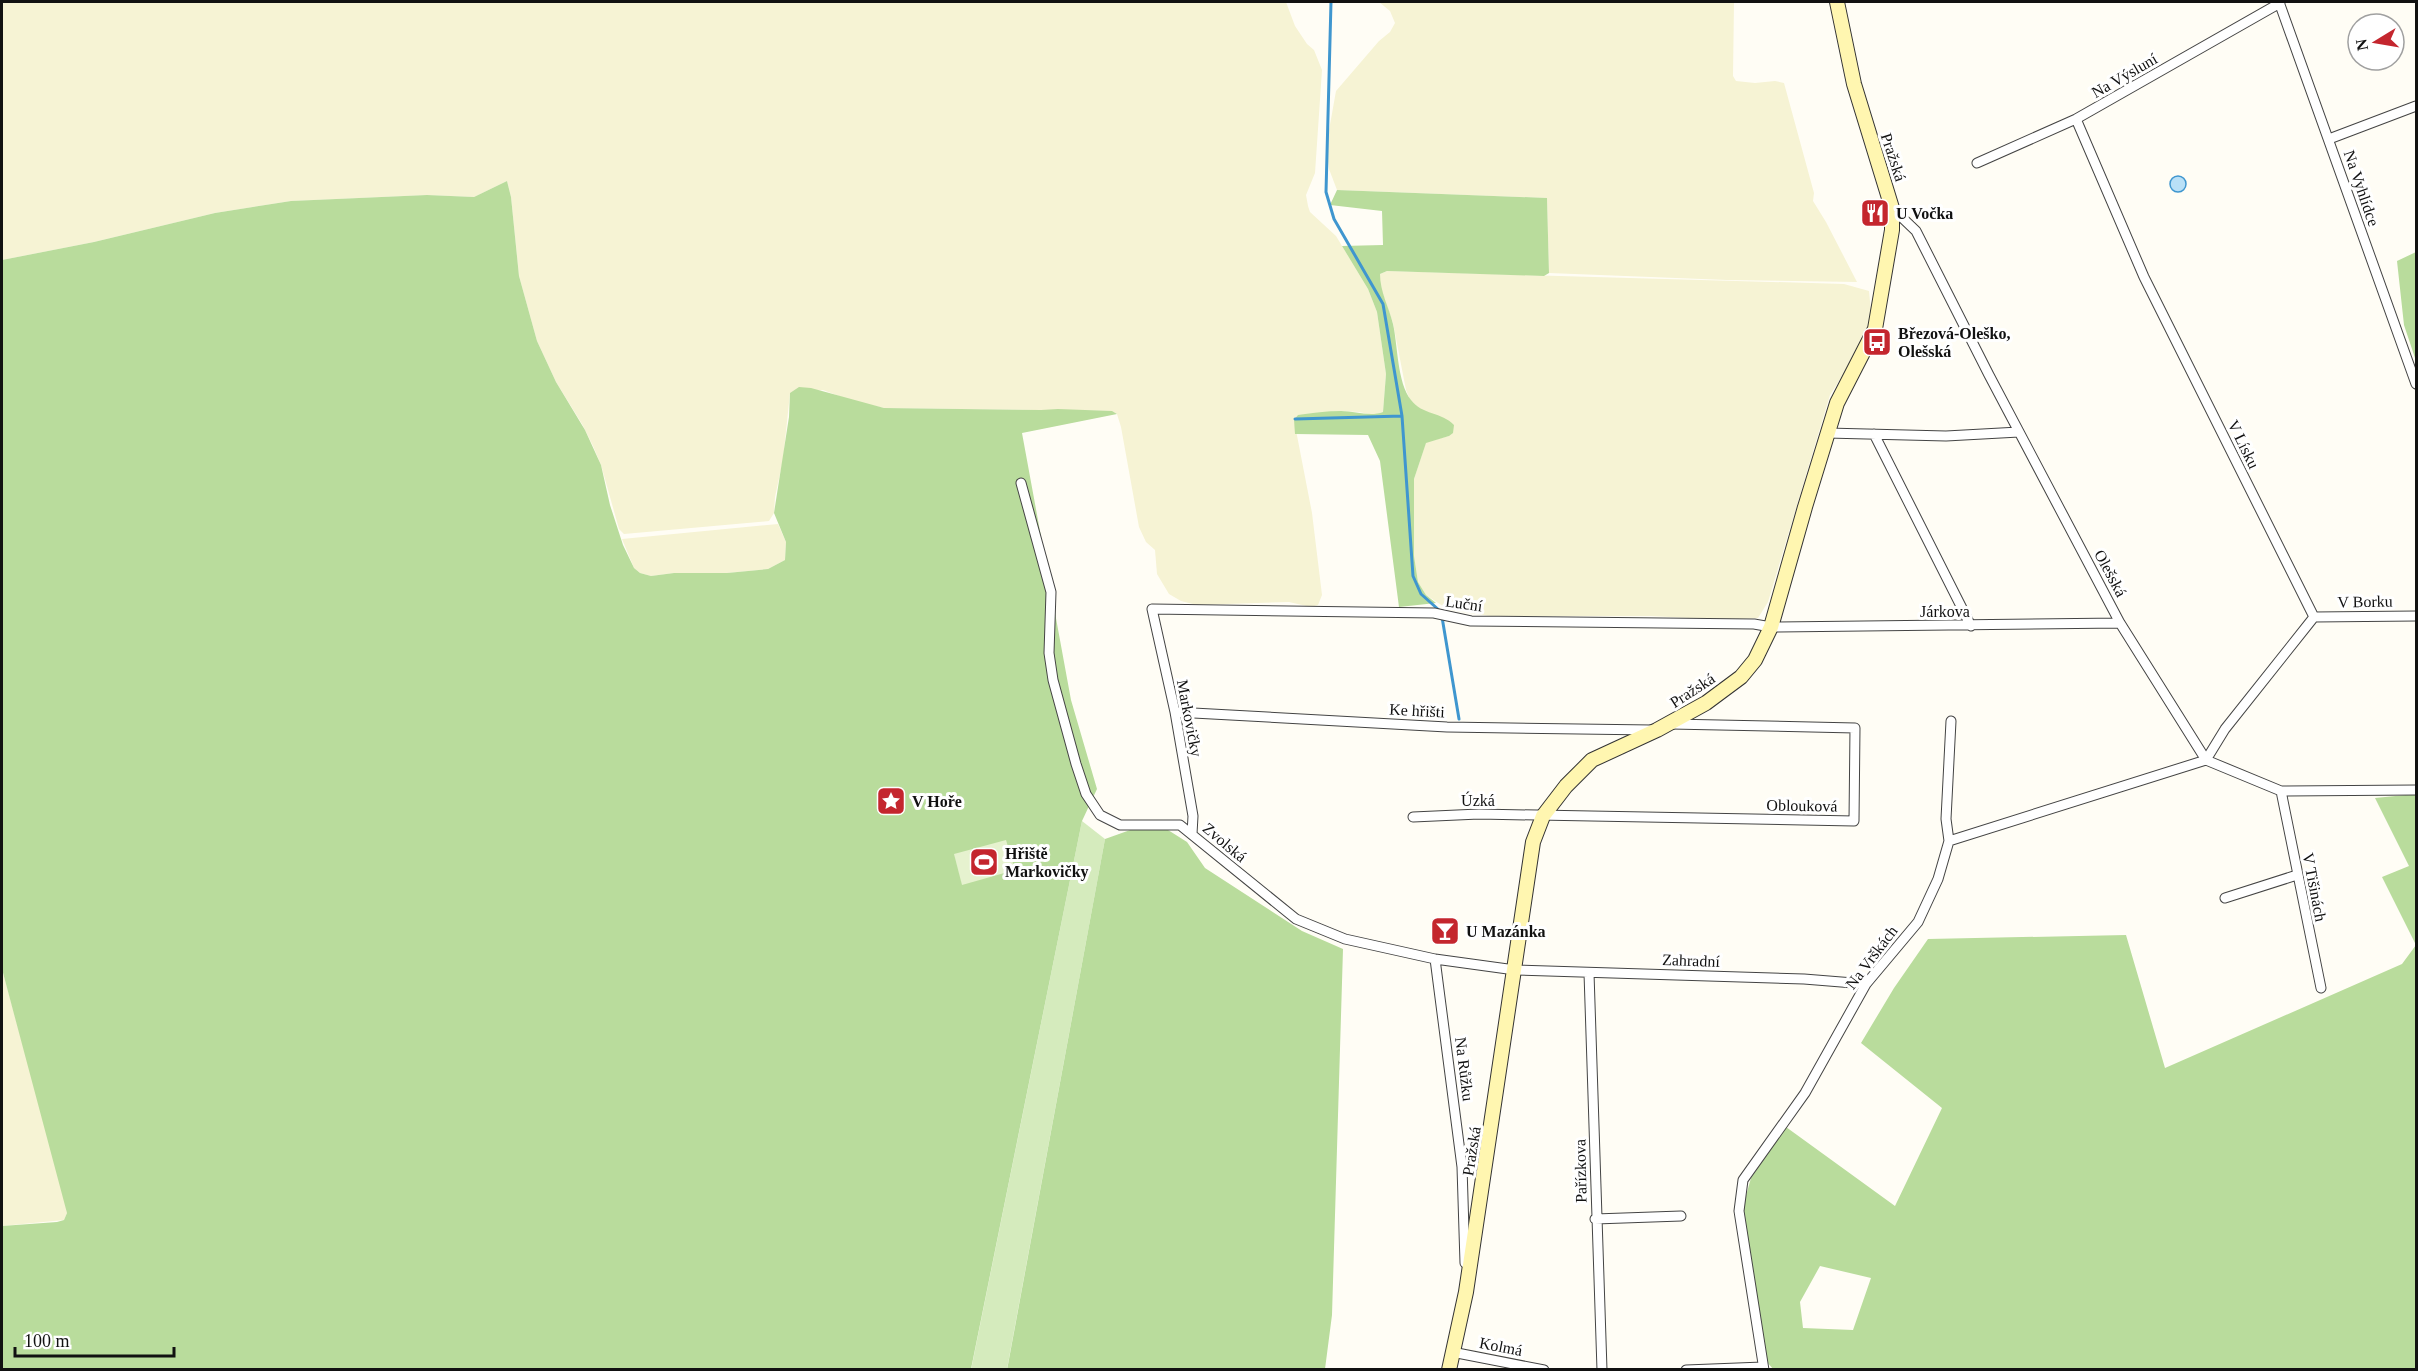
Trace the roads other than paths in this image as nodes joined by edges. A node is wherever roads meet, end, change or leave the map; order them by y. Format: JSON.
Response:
{"nodes":[{"id":1,"x":1837,"y":2,"type":"edge"},
{"id":2,"x":2279,"y":2,"type":"edge"},
{"id":3,"x":2416,"y":106,"type":"edge"},
{"id":4,"x":2076,"y":120,"type":"junction"},
{"id":5,"x":2330,"y":139,"type":"junction"},
{"id":6,"x":1977,"y":163,"type":"dead end"},
{"id":7,"x":1892,"y":208,"type":"junction"},
{"id":8,"x":2416,"y":384,"type":"edge"},
{"id":9,"x":2019,"y":432,"type":"junction"},
{"id":10,"x":1827,"y":433,"type":"junction"},
{"id":11,"x":1874,"y":434,"type":"junction"},
{"id":12,"x":1021,"y":483,"type":"dead end"},
{"id":13,"x":1152,"y":609,"type":"joint"},
{"id":14,"x":2416,"y":616,"type":"edge"},
{"id":15,"x":2314,"y":617,"type":"junction"},
{"id":16,"x":2120,"y":623,"type":"junction"},
{"id":17,"x":1971,"y":626,"type":"junction"},
{"id":18,"x":1771,"y":627,"type":"junction"},
{"id":19,"x":1175,"y":712,"type":"junction"},
{"id":20,"x":1951,"y":721,"type":"dead end"},
{"id":21,"x":1670,"y":724,"type":"junction"},
{"id":22,"x":1657,"y":730,"type":"junction"},
{"id":23,"x":2206,"y":760,"type":"junction"},
{"id":24,"x":2416,"y":790,"type":"edge"},
{"id":25,"x":2281,"y":791,"type":"junction"},
{"id":26,"x":1543,"y":816,"type":"junction"},
{"id":27,"x":1413,"y":817,"type":"dead end"},
{"id":28,"x":1192,"y":834,"type":"junction"},
{"id":29,"x":1949,"y":841,"type":"junction"},
{"id":30,"x":2297,"y":875,"type":"junction"},
{"id":31,"x":2225,"y":898,"type":"dead end"},
{"id":32,"x":1435,"y":959,"type":"junction"},
{"id":33,"x":1515,"y":970,"type":"junction"},
{"id":34,"x":1589,"y":973,"type":"junction"},
{"id":35,"x":1866,"y":984,"type":"junction"},
{"id":36,"x":2321,"y":988,"type":"dead end"},
{"id":37,"x":1681,"y":1216,"type":"dead end"},
{"id":38,"x":1595,"y":1219,"type":"junction"},
{"id":39,"x":1466,"y":1292,"type":"junction"},
{"id":40,"x":1452,"y":1352,"type":"junction"},
{"id":41,"x":1763,"y":1368,"type":"edge"},
{"id":42,"x":1449,"y":1370,"type":"edge"},
{"id":43,"x":1544,"y":1370,"type":"edge"},
{"id":44,"x":1602,"y":1370,"type":"edge"},
{"id":45,"x":1686,"y":1370,"type":"edge"}],
"edges":[{"from":1,"to":7,"type":"street","name":"Pražská"},
{"from":2,"to":4,"type":"street","name":"Na Výsluní"},
{"from":2,"to":5,"type":"street","name":"Na Vyhlídce"},
{"from":3,"to":5,"type":"street"},
{"from":4,"to":6,"type":"street","name":"Na Výsluní"},
{"from":4,"to":15,"type":"street","name":"V Lísku"},
{"from":5,"to":8,"type":"street","name":"Na Vyhlídce"},
{"from":7,"to":9,"type":"street","name":"Olešská"},
{"from":7,"to":10,"type":"street","name":"Pražská"},
{"from":9,"to":11,"type":"street"},
{"from":9,"to":16,"type":"street","name":"Olešská"},
{"from":10,"to":11,"type":"street"},
{"from":10,"to":18,"type":"street","name":"Pražská"},
{"from":11,"to":17,"type":"street"},
{"from":12,"to":28,"type":"street","name":"Zvolská"},
{"from":13,"to":18,"type":"street","name":"Luční"},
{"from":13,"to":19,"type":"street","name":"Markovičky"},
{"from":14,"to":15,"type":"street","name":"V Borku"},
{"from":15,"to":23,"type":"street"},
{"from":16,"to":17,"type":"street","name":"Járkova"},
{"from":16,"to":23,"type":"street","name":"Olešská"},
{"from":17,"to":18,"type":"street","name":"Járkova"},
{"from":18,"to":21,"type":"street","name":"Pražská"},
{"from":19,"to":22,"type":"street","name":"Ke hřišti"},
{"from":19,"to":28,"type":"street","name":"Markovičky"},
{"from":20,"to":29,"type":"street"},
{"from":21,"to":22,"type":"street","name":"Pražská"},
{"from":21,"to":26,"type":"street","name":"Oblouková"},
{"from":22,"to":26,"type":"street","name":"Pražská"},
{"from":23,"to":25,"type":"street"},
{"from":23,"to":29,"type":"street"},
{"from":24,"to":25,"type":"street"},
{"from":25,"to":30,"type":"street","name":"V Tišinách"},
{"from":26,"to":27,"type":"street","name":"Úzká"},
{"from":26,"to":33,"type":"street","name":"Pražská"},
{"from":28,"to":32,"type":"street","name":"Zvolská"},
{"from":29,"to":35,"type":"street","name":"Na Vrškách"},
{"from":30,"to":31,"type":"street"},
{"from":30,"to":36,"type":"street","name":"V Tišinách"},
{"from":32,"to":33,"type":"street","name":"Zvolská"},
{"from":32,"to":39,"type":"street","name":"Na Růžku"},
{"from":33,"to":34,"type":"street","name":"Zahradní"},
{"from":33,"to":39,"type":"street","name":"Pražská"},
{"from":34,"to":35,"type":"street","name":"Zahradní"},
{"from":34,"to":38,"type":"street","name":"Pařízkova"},
{"from":35,"to":41,"type":"street","name":"Na Vrškách"},
{"from":37,"to":38,"type":"street"},
{"from":38,"to":44,"type":"street","name":"Pařízkova"},
{"from":39,"to":40,"type":"street","name":"Pražská"},
{"from":40,"to":42,"type":"street","name":"Pražská"},
{"from":40,"to":43,"type":"street","name":"Kolmá"},
{"from":41,"to":45,"type":"street"}]}
